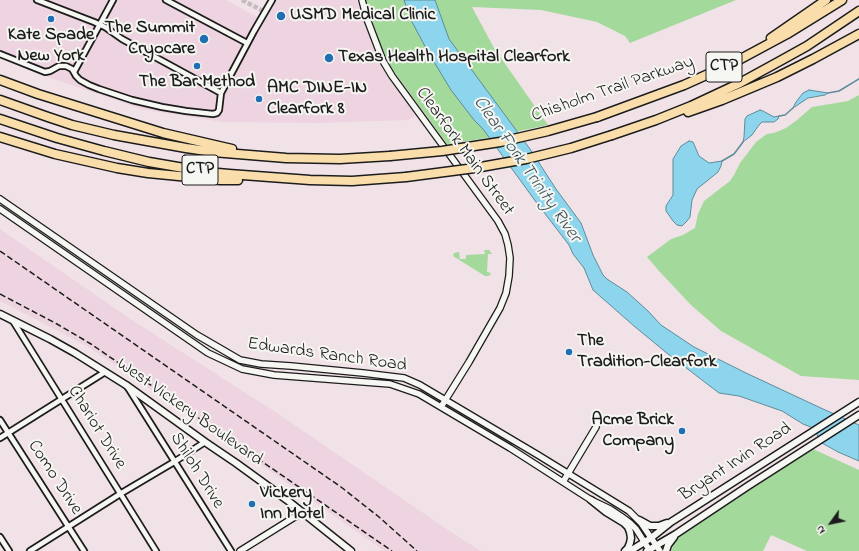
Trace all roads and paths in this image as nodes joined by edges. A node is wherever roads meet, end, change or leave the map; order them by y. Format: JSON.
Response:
{"nodes":[{"id":1,"x":37,"y":0,"type":"edge"},
{"id":2,"x":113,"y":0,"type":"edge"},
{"id":3,"x":166,"y":0,"type":"edge"},
{"id":4,"x":272,"y":0,"type":"edge"},
{"id":5,"x":362,"y":0,"type":"edge"},
{"id":6,"x":826,"y":0,"type":"edge"},
{"id":7,"x":842,"y":0,"type":"edge"},
{"id":8,"x":859,"y":11,"type":"edge"},
{"id":9,"x":100,"y":25,"type":"junction"},
{"id":10,"x":859,"y":34,"type":"edge"},
{"id":11,"x":247,"y":44,"type":"junction"},
{"id":12,"x":0,"y":54,"type":"edge"},
{"id":13,"x":735,"y":62,"type":"junction"},
{"id":14,"x":74,"y":72,"type":"junction"},
{"id":15,"x":0,"y":80,"type":"edge"},
{"id":16,"x":221,"y":93,"type":"junction"},
{"id":17,"x":0,"y":100,"type":"edge"},
{"id":18,"x":0,"y":119,"type":"edge"},
{"id":19,"x":656,"y":120,"type":"junction"},
{"id":20,"x":0,"y":137,"type":"edge"},
{"id":21,"x":268,"y":157,"type":"junction"},
{"id":22,"x":310,"y":180,"type":"junction"},
{"id":23,"x":0,"y":199,"type":"edge"},
{"id":24,"x":0,"y":209,"type":"edge"},
{"id":25,"x":0,"y":314,"type":"edge"},
{"id":26,"x":12,"y":320,"type":"junction"},
{"id":27,"x":213,"y":344,"type":"junction"},
{"id":28,"x":208,"y":352,"type":"junction"},
{"id":29,"x":105,"y":372,"type":"junction"},
{"id":30,"x":372,"y":374,"type":"junction"},
{"id":31,"x":371,"y":383,"type":"junction"},
{"id":32,"x":126,"y":385,"type":"junction"},
{"id":33,"x":62,"y":399,"type":"junction"},
{"id":34,"x":446,"y":400,"type":"junction"},
{"id":35,"x":857,"y":404,"type":"edge"},
{"id":36,"x":441,"y":407,"type":"junction"},
{"id":37,"x":859,"y":415,"type":"edge"},
{"id":38,"x":598,"y":416,"type":"dead end"},
{"id":39,"x":0,"y":420,"type":"edge"},
{"id":40,"x":8,"y":433,"type":"junction"},
{"id":41,"x":0,"y":438,"type":"edge"},
{"id":42,"x":205,"y":442,"type":"junction"},
{"id":43,"x":506,"y":446,"type":"junction"},
{"id":44,"x":531,"y":451,"type":"junction"},
{"id":45,"x":174,"y":462,"type":"junction"},
{"id":46,"x":569,"y":474,"type":"junction"},
{"id":47,"x":563,"y":482,"type":"junction"},
{"id":48,"x":120,"y":494,"type":"junction"},
{"id":49,"x":592,"y":500,"type":"junction"},
{"id":50,"x":301,"y":512,"type":"junction"},
{"id":51,"x":639,"y":520,"type":"junction"},
{"id":52,"x":671,"y":522,"type":"junction"},
{"id":53,"x":68,"y":527,"type":"junction"},
{"id":54,"x":676,"y":534,"type":"junction"},
{"id":55,"x":0,"y":537,"type":"edge"},
{"id":56,"x":651,"y":538,"type":"junction"},
{"id":57,"x":644,"y":542,"type":"junction"},
{"id":58,"x":658,"y":548,"type":"edge"},
{"id":59,"x":9,"y":551,"type":"edge"},
{"id":60,"x":30,"y":551,"type":"edge"},
{"id":61,"x":84,"y":551,"type":"edge"},
{"id":62,"x":156,"y":551,"type":"edge"},
{"id":63,"x":231,"y":551,"type":"edge"},
{"id":64,"x":240,"y":551,"type":"edge"},
{"id":65,"x":351,"y":551,"type":"edge"},
{"id":66,"x":625,"y":551,"type":"edge"},
{"id":67,"x":630,"y":551,"type":"edge"},
{"id":68,"x":649,"y":551,"type":"edge"},
{"id":69,"x":666,"y":551,"type":"edge"}],
"edges":[{"from":1,"to":9,"type":"street"},
{"from":2,"to":9,"type":"street"},
{"from":3,"to":11,"type":"street"},
{"from":4,"to":11,"type":"street"},
{"from":5,"to":34,"type":"street","name":"Clearfork Main Street"},
{"from":6,"to":13,"type":"highway"},
{"from":7,"to":13,"type":"highway","name":"Chisholm Trail Parkway","number":"CTP"},
{"from":8,"to":19,"type":"highway","number":"CTP"},
{"from":9,"to":14,"type":"street"},
{"from":9,"to":16,"type":"street"},
{"from":10,"to":19,"type":"highway"},
{"from":11,"to":16,"type":"street"},
{"from":12,"to":14,"type":"street"},
{"from":13,"to":21,"type":"highway","name":"Chisholm Trail Parkway","number":"CTP","bridge":true},
{"from":14,"to":16,"type":"street"},
{"from":15,"to":21,"type":"highway"},
{"from":17,"to":21,"type":"highway","name":"Chisholm Trail Parkway","number":"CTP"},
{"from":18,"to":22,"type":"highway","number":"CTP"},
{"from":19,"to":22,"type":"highway","number":"CTP","bridge":true},
{"from":20,"to":22,"type":"highway"},
{"from":23,"to":27,"type":"street","name":"Edwards Ranch Road"},
{"from":24,"to":28,"type":"street","name":"Edwards Ranch Road"},
{"from":25,"to":26,"type":"main road","name":"West Vickery Boulevard"},
{"from":26,"to":29,"type":"main road","name":"West Vickery Boulevard"},
{"from":26,"to":33,"type":"street","name":"Chariot Drive"},
{"from":27,"to":28,"type":"street"},
{"from":27,"to":30,"type":"street","name":"Edwards Ranch Road"},
{"from":28,"to":31,"type":"street","name":"Edwards Ranch Road"},
{"from":29,"to":32,"type":"main road","name":"West Vickery Boulevard"},
{"from":29,"to":33,"type":"street"},
{"from":30,"to":31,"type":"street"},
{"from":30,"to":34,"type":"street","name":"Edwards Ranch Road"},
{"from":31,"to":36,"type":"street","name":"Edwards Ranch Road"},
{"from":32,"to":42,"type":"main road","name":"West Vickery Boulevard"},
{"from":32,"to":45,"type":"street","name":"Shiloh Drive"},
{"from":33,"to":40,"type":"street"},
{"from":33,"to":48,"type":"street","name":"Chariot Drive"},
{"from":34,"to":36,"type":"street","name":"Clearfork Main Street"},
{"from":34,"to":44,"type":"street","name":"Edwards Ranch Road"},
{"from":35,"to":52,"type":"main road","name":"Bryant Irvin Road"},
{"from":36,"to":43,"type":"street","name":"Edwards Ranch Road"},
{"from":37,"to":54,"type":"main road","name":"Bryant Irvin Road"},
{"from":38,"to":46,"type":"street"},
{"from":39,"to":40,"type":"street","name":"Como Drive"},
{"from":40,"to":41,"type":"street"},
{"from":40,"to":53,"type":"street","name":"Como Drive"},
{"from":42,"to":45,"type":"street"},
{"from":42,"to":50,"type":"main road","name":"West Vickery Boulevard"},
{"from":43,"to":44,"type":"street"},
{"from":43,"to":47,"type":"street","name":"Edwards Ranch Road"},
{"from":44,"to":46,"type":"street","name":"Edwards Ranch Road"},
{"from":45,"to":48,"type":"street"},
{"from":45,"to":63,"type":"street","name":"Shiloh Drive"},
{"from":46,"to":47,"type":"street"},
{"from":46,"to":51,"type":"street","name":"Edwards Ranch Road"},
{"from":47,"to":49,"type":"street","name":"Edwards Ranch Road"},
{"from":48,"to":53,"type":"street"},
{"from":48,"to":62,"type":"street","name":"Chariot Drive"},
{"from":49,"to":57,"type":"street","name":"Edwards Ranch Road"},
{"from":49,"to":66,"type":"main road"},
{"from":50,"to":64,"type":"street"},
{"from":50,"to":65,"type":"main road","name":"West Vickery Boulevard"},
{"from":51,"to":52,"type":"main road"},
{"from":51,"to":56,"type":"street","name":"Edwards Ranch Road"},
{"from":52,"to":56,"type":"main road","name":"Bryant Irvin Road"},
{"from":53,"to":60,"type":"street"},
{"from":53,"to":61,"type":"street","name":"Como Drive"},
{"from":54,"to":58,"type":"main road","name":"Bryant Irvin Road"},
{"from":54,"to":69,"type":"main road"},
{"from":55,"to":59,"type":"street"},
{"from":56,"to":57,"type":"main road","name":"Bryant Irvin Road"},
{"from":56,"to":58,"type":"street","name":"Edwards Ranch Road"},
{"from":57,"to":67,"type":"main road","name":"Bryant Irvin Road"},
{"from":57,"to":68,"type":"street","name":"Edwards Ranch Road"},
{"from":58,"to":68,"type":"main road","name":"Bryant Irvin Road"}]}
